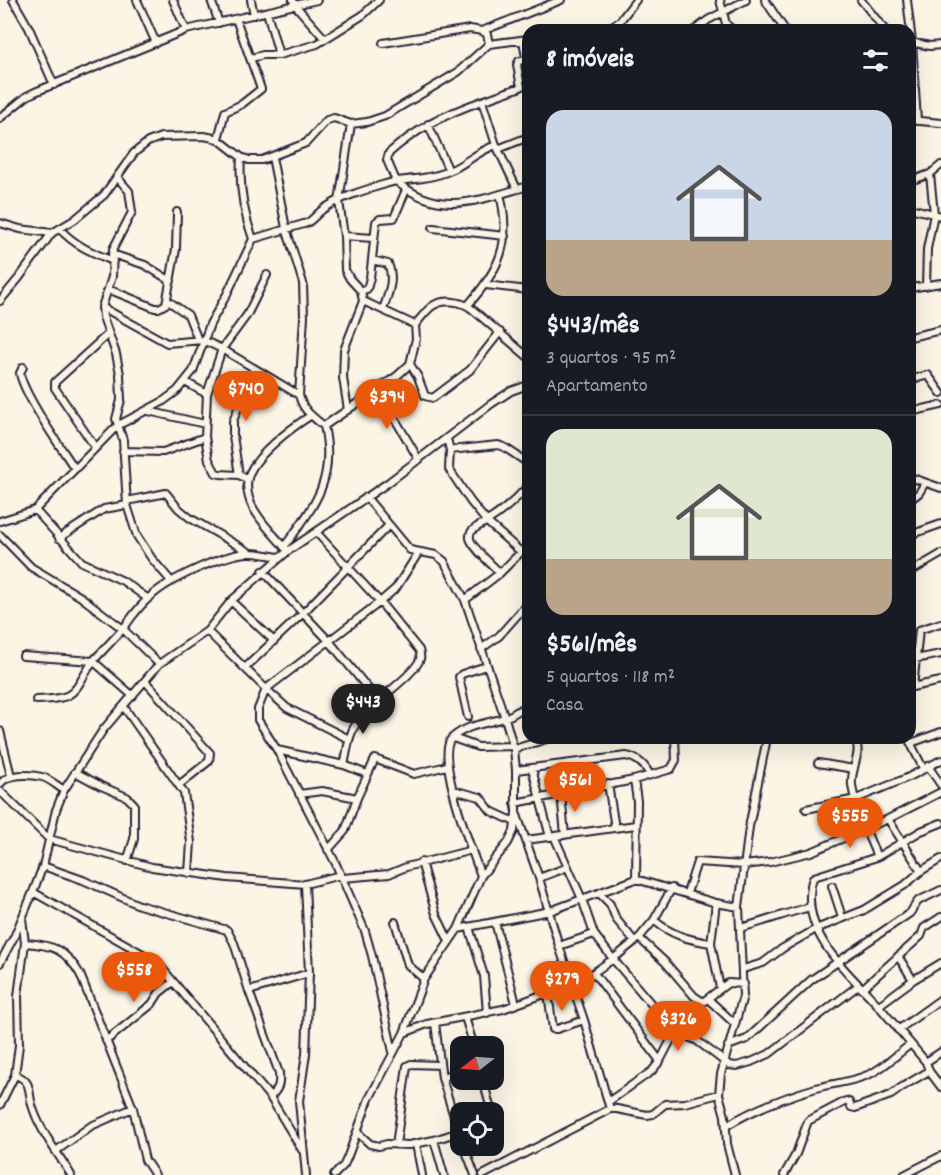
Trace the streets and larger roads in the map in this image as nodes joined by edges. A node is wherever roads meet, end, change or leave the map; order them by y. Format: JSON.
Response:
{"nodes":[{"id":1,"x":13,"y":0,"type":"edge"},
{"id":2,"x":137,"y":0,"type":"edge"},
{"id":3,"x":173,"y":0,"type":"edge"},
{"id":4,"x":212,"y":0,"type":"edge"},
{"id":5,"x":251,"y":0,"type":"edge"},
{"id":6,"x":317,"y":0,"type":"edge"},
{"id":7,"x":379,"y":0,"type":"edge"},
{"id":8,"x":561,"y":0,"type":"edge"},
{"id":9,"x":636,"y":0,"type":"edge"},
{"id":10,"x":720,"y":0,"type":"edge"},
{"id":11,"x":746,"y":0,"type":"edge"},
{"id":12,"x":765,"y":0,"type":"edge"},
{"id":13,"x":861,"y":0,"type":"edge"},
{"id":14,"x":907,"y":0,"type":"edge"},
{"id":15,"x":551,"y":2,"type":"edge"},
{"id":16,"x":294,"y":3,"type":"edge"},
{"id":17,"x":267,"y":12,"type":"junction"},
{"id":18,"x":724,"y":12,"type":"junction"},
{"id":19,"x":254,"y":15,"type":"junction"},
{"id":20,"x":236,"y":19,"type":"junction"},
{"id":21,"x":219,"y":23,"type":"junction"},
{"id":22,"x":615,"y":24,"type":"edge"},
{"id":23,"x":705,"y":24,"type":"edge"},
{"id":24,"x":726,"y":24,"type":"edge"},
{"id":25,"x":781,"y":24,"type":"edge"},
{"id":26,"x":880,"y":24,"type":"edge"},
{"id":27,"x":909,"y":24,"type":"edge"},
{"id":28,"x":186,"y":30,"type":"junction"},
{"id":29,"x":482,"y":31,"type":"junction"},
{"id":30,"x":325,"y":39,"type":"junction"},
{"id":31,"x":522,"y":40,"type":"edge"},
{"id":32,"x":916,"y":42,"type":"edge"},
{"id":33,"x":156,"y":43,"type":"junction"},
{"id":34,"x":383,"y":43,"type":"dead end"},
{"id":35,"x":489,"y":44,"type":"junction"},
{"id":36,"x":941,"y":45,"type":"edge"},
{"id":37,"x":279,"y":55,"type":"junction"},
{"id":38,"x":251,"y":58,"type":"junction"},
{"id":39,"x":522,"y":60,"type":"edge"},
{"id":40,"x":54,"y":85,"type":"junction"},
{"id":41,"x":482,"y":101,"type":"junction"},
{"id":42,"x":0,"y":118,"type":"edge"},
{"id":43,"x":916,"y":120,"type":"edge"},
{"id":44,"x":941,"y":123,"type":"edge"},
{"id":45,"x":351,"y":124,"type":"junction"},
{"id":46,"x":428,"y":124,"type":"junction"},
{"id":47,"x":218,"y":139,"type":"junction"},
{"id":48,"x":522,"y":139,"type":"edge"},
{"id":49,"x":497,"y":147,"type":"junction"},
{"id":50,"x":241,"y":157,"type":"junction"},
{"id":51,"x":272,"y":157,"type":"junction"},
{"id":52,"x":941,"y":165,"type":"edge"},
{"id":53,"x":449,"y":171,"type":"junction"},
{"id":54,"x":930,"y":174,"type":"junction"},
{"id":55,"x":117,"y":177,"type":"junction"},
{"id":56,"x":916,"y":179,"type":"edge"},
{"id":57,"x":396,"y":181,"type":"junction"},
{"id":58,"x":522,"y":188,"type":"edge"},
{"id":59,"x":517,"y":189,"type":"junction"},
{"id":60,"x":406,"y":190,"type":"junction"},
{"id":61,"x":500,"y":194,"type":"junction"},
{"id":62,"x":339,"y":201,"type":"junction"},
{"id":63,"x":916,"y":210,"type":"edge"},
{"id":64,"x":177,"y":212,"type":"dead end"},
{"id":65,"x":937,"y":215,"type":"edge"},
{"id":66,"x":0,"y":223,"type":"edge"},
{"id":67,"x":286,"y":228,"type":"junction"},
{"id":68,"x":433,"y":228,"type":"dead end"},
{"id":69,"x":60,"y":229,"type":"junction"},
{"id":70,"x":52,"y":233,"type":"junction"},
{"id":71,"x":344,"y":236,"type":"junction"},
{"id":72,"x":505,"y":236,"type":"junction"},
{"id":73,"x":373,"y":238,"type":"junction"},
{"id":74,"x":253,"y":239,"type":"junction"},
{"id":75,"x":112,"y":257,"type":"junction"},
{"id":76,"x":372,"y":260,"type":"junction"},
{"id":77,"x":267,"y":275,"type":"dead end"},
{"id":78,"x":171,"y":281,"type":"junction"},
{"id":79,"x":941,"y":283,"type":"edge"},
{"id":80,"x":486,"y":285,"type":"junction"},
{"id":81,"x":926,"y":286,"type":"junction"},
{"id":82,"x":916,"y":287,"type":"edge"},
{"id":83,"x":108,"y":288,"type":"junction"},
{"id":84,"x":522,"y":289,"type":"edge"},
{"id":85,"x":361,"y":291,"type":"junction"},
{"id":86,"x":167,"y":300,"type":"junction"},
{"id":87,"x":0,"y":301,"type":"edge"},
{"id":88,"x":363,"y":301,"type":"junction"},
{"id":89,"x":468,"y":305,"type":"junction"},
{"id":90,"x":102,"y":307,"type":"junction"},
{"id":91,"x":383,"y":310,"type":"junction"},
{"id":92,"x":415,"y":325,"type":"junction"},
{"id":93,"x":941,"y":330,"type":"edge"},
{"id":94,"x":500,"y":332,"type":"junction"},
{"id":95,"x":108,"y":334,"type":"junction"},
{"id":96,"x":916,"y":336,"type":"edge"},
{"id":97,"x":200,"y":340,"type":"junction"},
{"id":98,"x":222,"y":348,"type":"junction"},
{"id":99,"x":522,"y":352,"type":"edge"},
{"id":100,"x":410,"y":364,"type":"junction"},
{"id":101,"x":23,"y":367,"type":"dead end"},
{"id":102,"x":254,"y":369,"type":"junction"},
{"id":103,"x":916,"y":379,"type":"edge"},
{"id":104,"x":185,"y":382,"type":"junction"},
{"id":105,"x":380,"y":386,"type":"junction"},
{"id":106,"x":522,"y":387,"type":"edge"},
{"id":107,"x":941,"y":393,"type":"edge"},
{"id":108,"x":207,"y":394,"type":"junction"},
{"id":109,"x":300,"y":395,"type":"junction"},
{"id":110,"x":941,"y":405,"type":"edge"},
{"id":111,"x":348,"y":410,"type":"junction"},
{"id":112,"x":147,"y":411,"type":"junction"},
{"id":113,"x":916,"y":411,"type":"edge"},
{"id":114,"x":310,"y":416,"type":"junction"},
{"id":115,"x":205,"y":424,"type":"junction"},
{"id":116,"x":117,"y":426,"type":"junction"},
{"id":117,"x":324,"y":426,"type":"junction"},
{"id":118,"x":205,"y":436,"type":"junction"},
{"id":119,"x":447,"y":439,"type":"junction"},
{"id":120,"x":95,"y":447,"type":"junction"},
{"id":121,"x":450,"y":450,"type":"junction"},
{"id":122,"x":123,"y":451,"type":"junction"},
{"id":123,"x":522,"y":459,"type":"edge"},
{"id":124,"x":419,"y":460,"type":"junction"},
{"id":125,"x":75,"y":469,"type":"junction"},
{"id":126,"x":239,"y":475,"type":"junction"},
{"id":127,"x":247,"y":479,"type":"junction"},
{"id":128,"x":916,"y":479,"type":"edge"},
{"id":129,"x":925,"y":483,"type":"junction"},
{"id":130,"x":941,"y":488,"type":"edge"},
{"id":131,"x":522,"y":492,"type":"edge"},
{"id":132,"x":916,"y":493,"type":"edge"},
{"id":133,"x":366,"y":497,"type":"junction"},
{"id":134,"x":127,"y":503,"type":"junction"},
{"id":135,"x":34,"y":510,"type":"junction"},
{"id":136,"x":0,"y":521,"type":"edge"},
{"id":137,"x":487,"y":522,"type":"junction"},
{"id":138,"x":941,"y":524,"type":"edge"},
{"id":139,"x":388,"y":526,"type":"junction"},
{"id":140,"x":316,"y":532,"type":"junction"},
{"id":141,"x":916,"y":533,"type":"edge"},
{"id":142,"x":0,"y":535,"type":"edge"},
{"id":143,"x":59,"y":538,"type":"junction"},
{"id":144,"x":286,"y":549,"type":"junction"},
{"id":145,"x":249,"y":552,"type":"junction"},
{"id":146,"x":419,"y":552,"type":"junction"},
{"id":147,"x":521,"y":552,"type":"joint"},
{"id":148,"x":941,"y":554,"type":"edge"},
{"id":149,"x":280,"y":557,"type":"junction"},
{"id":150,"x":348,"y":567,"type":"junction"},
{"id":151,"x":916,"y":569,"type":"edge"},
{"id":152,"x":263,"y":571,"type":"junction"},
{"id":153,"x":500,"y":573,"type":"junction"},
{"id":154,"x":171,"y":581,"type":"junction"},
{"id":155,"x":147,"y":598,"type":"junction"},
{"id":156,"x":465,"y":600,"type":"junction"},
{"id":157,"x":231,"y":601,"type":"junction"},
{"id":158,"x":380,"y":602,"type":"junction"},
{"id":159,"x":522,"y":610,"type":"edge"},
{"id":160,"x":302,"y":614,"type":"junction"},
{"id":161,"x":941,"y":623,"type":"edge"},
{"id":162,"x":123,"y":629,"type":"junction"},
{"id":163,"x":207,"y":631,"type":"junction"},
{"id":164,"x":274,"y":641,"type":"junction"},
{"id":165,"x":330,"y":642,"type":"junction"},
{"id":166,"x":916,"y":647,"type":"edge"},
{"id":167,"x":481,"y":649,"type":"junction"},
{"id":168,"x":941,"y":654,"type":"edge"},
{"id":169,"x":23,"y":656,"type":"dead end"},
{"id":170,"x":916,"y":659,"type":"edge"},
{"id":171,"x":93,"y":661,"type":"junction"},
{"id":172,"x":159,"y":664,"type":"junction"},
{"id":173,"x":486,"y":666,"type":"junction"},
{"id":174,"x":244,"y":668,"type":"junction"},
{"id":175,"x":145,"y":681,"type":"junction"},
{"id":176,"x":941,"y":681,"type":"edge"},
{"id":177,"x":916,"y":686,"type":"edge"},
{"id":178,"x":266,"y":689,"type":"junction"},
{"id":179,"x":133,"y":696,"type":"junction"},
{"id":180,"x":36,"y":700,"type":"dead end"},
{"id":181,"x":379,"y":702,"type":"junction"},
{"id":182,"x":124,"y":707,"type":"junction"},
{"id":183,"x":522,"y":708,"type":"edge"},
{"id":184,"x":468,"y":717,"type":"dead end"},
{"id":185,"x":505,"y":718,"type":"junction"},
{"id":186,"x":0,"y":731,"type":"edge"},
{"id":187,"x":941,"y":732,"type":"edge"},
{"id":188,"x":453,"y":738,"type":"junction"},
{"id":189,"x":916,"y":738,"type":"edge"},
{"id":190,"x":349,"y":739,"type":"junction"},
{"id":191,"x":528,"y":744,"type":"edge"},
{"id":192,"x":675,"y":744,"type":"edge"},
{"id":193,"x":766,"y":744,"type":"edge"},
{"id":194,"x":857,"y":744,"type":"edge"},
{"id":195,"x":912,"y":744,"type":"edge"},
{"id":196,"x":514,"y":748,"type":"junction"},
{"id":197,"x":277,"y":750,"type":"junction"},
{"id":198,"x":941,"y":760,"type":"edge"},
{"id":199,"x":818,"y":763,"type":"dead end"},
{"id":200,"x":344,"y":765,"type":"junction"},
{"id":201,"x":447,"y":766,"type":"junction"},
{"id":202,"x":926,"y":767,"type":"junction"},
{"id":203,"x":532,"y":769,"type":"junction"},
{"id":204,"x":854,"y":769,"type":"junction"},
{"id":205,"x":516,"y":770,"type":"junction"},
{"id":206,"x":75,"y":772,"type":"junction"},
{"id":207,"x":367,"y":774,"type":"junction"},
{"id":208,"x":651,"y":775,"type":"junction"},
{"id":209,"x":12,"y":776,"type":"junction"},
{"id":210,"x":634,"y":780,"type":"junction"},
{"id":211,"x":0,"y":784,"type":"edge"},
{"id":212,"x":608,"y":784,"type":"junction"},
{"id":213,"x":179,"y":785,"type":"junction"},
{"id":214,"x":941,"y":785,"type":"edge"},
{"id":215,"x":64,"y":790,"type":"junction"},
{"id":216,"x":453,"y":790,"type":"junction"},
{"id":217,"x":0,"y":791,"type":"edge"},
{"id":218,"x":941,"y":792,"type":"edge"},
{"id":219,"x":299,"y":794,"type":"junction"},
{"id":220,"x":561,"y":794,"type":"junction"},
{"id":221,"x":357,"y":798,"type":"junction"},
{"id":222,"x":540,"y":799,"type":"junction"},
{"id":223,"x":856,"y":799,"type":"junction"},
{"id":224,"x":515,"y":803,"type":"junction"},
{"id":225,"x":806,"y":809,"type":"dead end"},
{"id":226,"x":516,"y":813,"type":"junction"},
{"id":227,"x":888,"y":819,"type":"junction"},
{"id":228,"x":515,"y":822,"type":"junction"},
{"id":229,"x":941,"y":823,"type":"edge"},
{"id":230,"x":636,"y":825,"type":"junction"},
{"id":231,"x":615,"y":828,"type":"junction"},
{"id":232,"x":866,"y":830,"type":"junction"},
{"id":233,"x":565,"y":835,"type":"junction"},
{"id":234,"x":552,"y":837,"type":"junction"},
{"id":235,"x":49,"y":839,"type":"junction"},
{"id":236,"x":526,"y":840,"type":"junction"},
{"id":237,"x":904,"y":843,"type":"junction"},
{"id":238,"x":328,"y":850,"type":"junction"},
{"id":239,"x":472,"y":850,"type":"junction"},
{"id":240,"x":877,"y":857,"type":"junction"},
{"id":241,"x":941,"y":859,"type":"edge"},
{"id":242,"x":127,"y":861,"type":"junction"},
{"id":243,"x":421,"y":862,"type":"junction"},
{"id":244,"x":744,"y":865,"type":"junction"},
{"id":245,"x":43,"y":866,"type":"junction"},
{"id":246,"x":568,"y":867,"type":"junction"},
{"id":247,"x":921,"y":871,"type":"junction"},
{"id":248,"x":189,"y":873,"type":"junction"},
{"id":249,"x":481,"y":876,"type":"junction"},
{"id":250,"x":342,"y":877,"type":"junction"},
{"id":251,"x":539,"y":878,"type":"junction"},
{"id":252,"x":636,"y":879,"type":"junction"},
{"id":253,"x":305,"y":884,"type":"junction"},
{"id":254,"x":832,"y":886,"type":"dead end"},
{"id":255,"x":672,"y":888,"type":"junction"},
{"id":256,"x":33,"y":892,"type":"junction"},
{"id":257,"x":599,"y":892,"type":"junction"},
{"id":258,"x":940,"y":892,"type":"edge"},
{"id":259,"x":687,"y":893,"type":"junction"},
{"id":260,"x":582,"y":899,"type":"junction"},
{"id":261,"x":716,"y":903,"type":"junction"},
{"id":262,"x":739,"y":907,"type":"junction"},
{"id":263,"x":810,"y":907,"type":"junction"},
{"id":264,"x":550,"y":912,"type":"junction"},
{"id":265,"x":842,"y":917,"type":"junction"},
{"id":266,"x":941,"y":917,"type":"edge"},
{"id":267,"x":22,"y":918,"type":"junction"},
{"id":268,"x":654,"y":920,"type":"junction"},
{"id":269,"x":395,"y":922,"type":"dead end"},
{"id":270,"x":495,"y":922,"type":"junction"},
{"id":271,"x":469,"y":927,"type":"junction"},
{"id":272,"x":740,"y":928,"type":"junction"},
{"id":273,"x":458,"y":929,"type":"junction"},
{"id":274,"x":816,"y":929,"type":"junction"},
{"id":275,"x":594,"y":934,"type":"junction"},
{"id":276,"x":449,"y":940,"type":"junction"},
{"id":277,"x":637,"y":940,"type":"junction"},
{"id":278,"x":25,"y":943,"type":"junction"},
{"id":279,"x":711,"y":943,"type":"junction"},
{"id":280,"x":559,"y":946,"type":"junction"},
{"id":281,"x":898,"y":956,"type":"junction"},
{"id":282,"x":613,"y":959,"type":"junction"},
{"id":283,"x":838,"y":962,"type":"junction"},
{"id":284,"x":0,"y":963,"type":"edge"},
{"id":285,"x":941,"y":963,"type":"edge"},
{"id":286,"x":742,"y":969,"type":"junction"},
{"id":287,"x":309,"y":973,"type":"junction"},
{"id":288,"x":594,"y":973,"type":"junction"},
{"id":289,"x":424,"y":979,"type":"junction"},
{"id":290,"x":913,"y":980,"type":"junction"},
{"id":291,"x":173,"y":982,"type":"junction"},
{"id":292,"x":744,"y":984,"type":"junction"},
{"id":293,"x":573,"y":985,"type":"junction"},
{"id":294,"x":860,"y":987,"type":"junction"},
{"id":295,"x":720,"y":988,"type":"junction"},
{"id":296,"x":249,"y":992,"type":"junction"},
{"id":297,"x":548,"y":993,"type":"junction"},
{"id":298,"x":694,"y":996,"type":"junction"},
{"id":299,"x":941,"y":999,"type":"edge"},
{"id":300,"x":705,"y":1000,"type":"junction"},
{"id":301,"x":516,"y":1004,"type":"junction"},
{"id":302,"x":878,"y":1006,"type":"junction"},
{"id":303,"x":696,"y":1010,"type":"junction"},
{"id":304,"x":487,"y":1013,"type":"junction"},
{"id":305,"x":465,"y":1017,"type":"junction"},
{"id":306,"x":584,"y":1020,"type":"junction"},
{"id":307,"x":435,"y":1023,"type":"junction"},
{"id":308,"x":734,"y":1023,"type":"junction"},
{"id":309,"x":898,"y":1030,"type":"junction"},
{"id":310,"x":675,"y":1032,"type":"junction"},
{"id":311,"x":404,"y":1033,"type":"junction"},
{"id":312,"x":471,"y":1036,"type":"edge"},
{"id":313,"x":106,"y":1041,"type":"junction"},
{"id":314,"x":911,"y":1044,"type":"junction"},
{"id":315,"x":728,"y":1046,"type":"junction"},
{"id":316,"x":393,"y":1052,"type":"junction"},
{"id":317,"x":941,"y":1052,"type":"edge"},
{"id":318,"x":660,"y":1061,"type":"junction"},
{"id":319,"x":724,"y":1062,"type":"junction"},
{"id":320,"x":926,"y":1062,"type":"junction"},
{"id":321,"x":440,"y":1065,"type":"junction"},
{"id":322,"x":929,"y":1071,"type":"junction"},
{"id":323,"x":450,"y":1074,"type":"edge"},
{"id":324,"x":15,"y":1075,"type":"junction"},
{"id":325,"x":442,"y":1077,"type":"junction"},
{"id":326,"x":940,"y":1085,"type":"edge"},
{"id":327,"x":719,"y":1094,"type":"junction"},
{"id":328,"x":270,"y":1097,"type":"junction"},
{"id":329,"x":450,"y":1102,"type":"edge"},
{"id":330,"x":608,"y":1102,"type":"junction"},
{"id":331,"x":0,"y":1105,"type":"edge"},
{"id":332,"x":133,"y":1108,"type":"junction"},
{"id":333,"x":610,"y":1109,"type":"junction"},
{"id":334,"x":726,"y":1126,"type":"junction"},
{"id":335,"x":358,"y":1132,"type":"junction"},
{"id":336,"x":450,"y":1136,"type":"edge"},
{"id":337,"x":434,"y":1140,"type":"junction"},
{"id":338,"x":416,"y":1144,"type":"junction"},
{"id":339,"x":396,"y":1145,"type":"junction"},
{"id":340,"x":303,"y":1150,"type":"junction"},
{"id":341,"x":56,"y":1151,"type":"junction"},
{"id":342,"x":468,"y":1156,"type":"edge"},
{"id":343,"x":941,"y":1156,"type":"edge"},
{"id":344,"x":71,"y":1175,"type":"edge"},
{"id":345,"x":155,"y":1175,"type":"edge"},
{"id":346,"x":306,"y":1175,"type":"edge"},
{"id":347,"x":334,"y":1175,"type":"edge"},
{"id":348,"x":422,"y":1175,"type":"edge"},
{"id":349,"x":444,"y":1175,"type":"edge"},
{"id":350,"x":475,"y":1175,"type":"edge"},
{"id":351,"x":483,"y":1175,"type":"edge"},
{"id":352,"x":735,"y":1175,"type":"edge"},
{"id":353,"x":784,"y":1175,"type":"edge"},
{"id":354,"x":904,"y":1175,"type":"edge"}],
"edges":[{"from":1,"to":40,"type":"street"},
{"from":2,"to":33,"type":"street"},
{"from":3,"to":28,"type":"street"},
{"from":4,"to":21,"type":"street"},
{"from":5,"to":19,"type":"street"},
{"from":6,"to":16,"type":"street"},
{"from":7,"to":30,"type":"street"},
{"from":8,"to":15,"type":"street"},
{"from":9,"to":22,"type":"street"},
{"from":10,"to":18,"type":"street"},
{"from":11,"to":18,"type":"street"},
{"from":12,"to":25,"type":"street"},
{"from":13,"to":26,"type":"street"},
{"from":14,"to":27,"type":"street"},
{"from":15,"to":29,"type":"street"},
{"from":16,"to":17,"type":"street"},
{"from":16,"to":30,"type":"street"},
{"from":17,"to":19,"type":"street"},
{"from":17,"to":37,"type":"street"},
{"from":18,"to":23,"type":"street"},
{"from":18,"to":24,"type":"street"},
{"from":19,"to":20,"type":"street"},
{"from":20,"to":21,"type":"street"},
{"from":20,"to":38,"type":"street"},
{"from":21,"to":28,"type":"street"},
{"from":28,"to":33,"type":"street"},
{"from":29,"to":34,"type":"street"},
{"from":29,"to":35,"type":"street"},
{"from":30,"to":37,"type":"street"},
{"from":31,"to":35,"type":"street"},
{"from":32,"to":36,"type":"street"},
{"from":33,"to":40,"type":"street"},
{"from":35,"to":45,"type":"street"},
{"from":37,"to":38,"type":"street"},
{"from":38,"to":47,"type":"street"},
{"from":39,"to":41,"type":"street"},
{"from":40,"to":42,"type":"street"},
{"from":41,"to":46,"type":"street"},
{"from":41,"to":49,"type":"street"},
{"from":43,"to":44,"type":"street"},
{"from":45,"to":51,"type":"street"},
{"from":45,"to":62,"type":"street"},
{"from":46,"to":53,"type":"street"},
{"from":46,"to":57,"type":"street"},
{"from":47,"to":50,"type":"street"},
{"from":47,"to":55,"type":"street"},
{"from":48,"to":49,"type":"street"},
{"from":49,"to":53,"type":"street"},
{"from":49,"to":59,"type":"street"},
{"from":50,"to":51,"type":"street"},
{"from":50,"to":74,"type":"street"},
{"from":51,"to":67,"type":"street"},
{"from":52,"to":54,"type":"street"},
{"from":53,"to":57,"type":"street"},
{"from":54,"to":56,"type":"street"},
{"from":54,"to":65,"type":"street"},
{"from":55,"to":69,"type":"street"},
{"from":55,"to":75,"type":"street"},
{"from":57,"to":60,"type":"street"},
{"from":57,"to":62,"type":"street"},
{"from":58,"to":59,"type":"street"},
{"from":59,"to":61,"type":"street"},
{"from":60,"to":61,"type":"street"},
{"from":60,"to":73,"type":"street"},
{"from":61,"to":72,"type":"street"},
{"from":62,"to":67,"type":"street"},
{"from":62,"to":71,"type":"street"},
{"from":63,"to":65,"type":"street"},
{"from":64,"to":78,"type":"street"},
{"from":65,"to":81,"type":"street"},
{"from":66,"to":70,"type":"street"},
{"from":67,"to":74,"type":"street"},
{"from":67,"to":109,"type":"street"},
{"from":68,"to":72,"type":"street"},
{"from":69,"to":70,"type":"street"},
{"from":69,"to":75,"type":"street"},
{"from":70,"to":87,"type":"street"},
{"from":71,"to":73,"type":"street"},
{"from":71,"to":85,"type":"street"},
{"from":72,"to":80,"type":"street"},
{"from":73,"to":76,"type":"street"},
{"from":74,"to":97,"type":"street"},
{"from":75,"to":78,"type":"street"},
{"from":75,"to":83,"type":"street"},
{"from":76,"to":85,"type":"street"},
{"from":76,"to":91,"type":"street"},
{"from":77,"to":98,"type":"street"},
{"from":78,"to":86,"type":"street"},
{"from":79,"to":81,"type":"street"},
{"from":80,"to":84,"type":"street"},
{"from":80,"to":89,"type":"street"},
{"from":81,"to":82,"type":"street"},
{"from":83,"to":86,"type":"street"},
{"from":83,"to":90,"type":"street"},
{"from":85,"to":88,"type":"street"},
{"from":86,"to":97,"type":"street"},
{"from":88,"to":91,"type":"street"},
{"from":88,"to":111,"type":"street"},
{"from":89,"to":92,"type":"street"},
{"from":89,"to":94,"type":"street"},
{"from":90,"to":95,"type":"street"},
{"from":90,"to":97,"type":"street"},
{"from":91,"to":92,"type":"street"},
{"from":92,"to":100,"type":"street"},
{"from":93,"to":96,"type":"street"},
{"from":94,"to":99,"type":"street"},
{"from":94,"to":100,"type":"street"},
{"from":95,"to":116,"type":"street"},
{"from":95,"to":120,"type":"street"},
{"from":97,"to":98,"type":"street"},
{"from":97,"to":104,"type":"street"},
{"from":98,"to":102,"type":"street"},
{"from":98,"to":108,"type":"street"},
{"from":100,"to":105,"type":"street"},
{"from":101,"to":125,"type":"street"},
{"from":102,"to":109,"type":"street"},
{"from":102,"to":126,"type":"street"},
{"from":103,"to":107,"type":"street"},
{"from":104,"to":108,"type":"street"},
{"from":104,"to":112,"type":"street"},
{"from":105,"to":111,"type":"street"},
{"from":105,"to":124,"type":"street"},
{"from":106,"to":119,"type":"street"},
{"from":108,"to":115,"type":"street"},
{"from":109,"to":114,"type":"street"},
{"from":110,"to":113,"type":"street"},
{"from":111,"to":117,"type":"street"},
{"from":112,"to":115,"type":"street"},
{"from":112,"to":116,"type":"street"},
{"from":114,"to":117,"type":"street"},
{"from":114,"to":127,"type":"street"},
{"from":115,"to":118,"type":"street"},
{"from":116,"to":120,"type":"street"},
{"from":116,"to":122,"type":"street"},
{"from":117,"to":144,"type":"street"},
{"from":118,"to":122,"type":"street"},
{"from":118,"to":126,"type":"street"},
{"from":119,"to":121,"type":"street"},
{"from":119,"to":124,"type":"street"},
{"from":120,"to":125,"type":"street"},
{"from":121,"to":123,"type":"street"},
{"from":121,"to":137,"type":"street"},
{"from":122,"to":134,"type":"street"},
{"from":124,"to":133,"type":"street"},
{"from":125,"to":135,"type":"street"},
{"from":126,"to":127,"type":"street"},
{"from":127,"to":144,"type":"street"},
{"from":128,"to":129,"type":"street"},
{"from":129,"to":130,"type":"street"},
{"from":129,"to":132,"type":"street"},
{"from":131,"to":137,"type":"street"},
{"from":133,"to":139,"type":"street"},
{"from":133,"to":140,"type":"street"},
{"from":134,"to":143,"type":"street"},
{"from":134,"to":145,"type":"street"},
{"from":134,"to":154,"type":"street"},
{"from":135,"to":136,"type":"street"},
{"from":135,"to":143,"type":"street"},
{"from":137,"to":147,"type":"street"},
{"from":137,"to":153,"type":"street"},
{"from":138,"to":141,"type":"street"},
{"from":139,"to":146,"type":"street"},
{"from":139,"to":150,"type":"street"},
{"from":140,"to":144,"type":"street"},
{"from":140,"to":150,"type":"street"},
{"from":142,"to":162,"type":"street"},
{"from":143,"to":155,"type":"street"},
{"from":144,"to":149,"type":"street"},
{"from":145,"to":149,"type":"street"},
{"from":145,"to":154,"type":"street"},
{"from":146,"to":156,"type":"street"},
{"from":146,"to":158,"type":"street"},
{"from":147,"to":153,"type":"street"},
{"from":148,"to":151,"type":"street"},
{"from":149,"to":152,"type":"street"},
{"from":150,"to":158,"type":"street"},
{"from":150,"to":160,"type":"street"},
{"from":152,"to":157,"type":"street"},
{"from":152,"to":160,"type":"street"},
{"from":153,"to":156,"type":"street"},
{"from":154,"to":155,"type":"street"},
{"from":155,"to":162,"type":"street"},
{"from":156,"to":167,"type":"street"},
{"from":157,"to":163,"type":"street"},
{"from":157,"to":164,"type":"street"},
{"from":158,"to":165,"type":"street"},
{"from":158,"to":181,"type":"street"},
{"from":159,"to":167,"type":"street"},
{"from":160,"to":164,"type":"street"},
{"from":160,"to":165,"type":"street"},
{"from":161,"to":166,"type":"street"},
{"from":162,"to":171,"type":"street"},
{"from":162,"to":172,"type":"street"},
{"from":163,"to":172,"type":"street"},
{"from":163,"to":174,"type":"street"},
{"from":164,"to":174,"type":"street"},
{"from":165,"to":178,"type":"street"},
{"from":165,"to":181,"type":"street"},
{"from":167,"to":173,"type":"street"},
{"from":168,"to":170,"type":"street"},
{"from":169,"to":171,"type":"street"},
{"from":171,"to":179,"type":"street"},
{"from":171,"to":180,"type":"street"},
{"from":172,"to":175,"type":"street"},
{"from":173,"to":184,"type":"street"},
{"from":173,"to":185,"type":"street"},
{"from":174,"to":178,"type":"street"},
{"from":175,"to":179,"type":"street"},
{"from":175,"to":213,"type":"street"},
{"from":176,"to":177,"type":"street"},
{"from":178,"to":190,"type":"street"},
{"from":178,"to":197,"type":"street"},
{"from":179,"to":182,"type":"street"},
{"from":181,"to":190,"type":"street"},
{"from":182,"to":206,"type":"street"},
{"from":182,"to":213,"type":"street"},
{"from":183,"to":185,"type":"street"},
{"from":185,"to":188,"type":"street"},
{"from":185,"to":196,"type":"street"},
{"from":186,"to":209,"type":"street"},
{"from":187,"to":189,"type":"street"},
{"from":188,"to":196,"type":"street"},
{"from":188,"to":201,"type":"street"},
{"from":190,"to":200,"type":"street"},
{"from":191,"to":196,"type":"street"},
{"from":192,"to":208,"type":"street"},
{"from":193,"to":244,"type":"street"},
{"from":194,"to":204,"type":"street"},
{"from":195,"to":202,"type":"street"},
{"from":196,"to":205,"type":"street"},
{"from":197,"to":200,"type":"street"},
{"from":197,"to":219,"type":"street"},
{"from":198,"to":202,"type":"street"},
{"from":199,"to":204,"type":"street"},
{"from":200,"to":207,"type":"street"},
{"from":201,"to":207,"type":"street"},
{"from":201,"to":216,"type":"street"},
{"from":202,"to":214,"type":"street"},
{"from":202,"to":223,"type":"street"},
{"from":203,"to":205,"type":"street"},
{"from":203,"to":208,"type":"street"},
{"from":203,"to":222,"type":"street"},
{"from":204,"to":223,"type":"street"},
{"from":205,"to":224,"type":"street"},
{"from":206,"to":215,"type":"street"},
{"from":206,"to":242,"type":"street"},
{"from":207,"to":221,"type":"street"},
{"from":208,"to":210,"type":"street"},
{"from":209,"to":211,"type":"street"},
{"from":209,"to":215,"type":"street"},
{"from":210,"to":212,"type":"street"},
{"from":210,"to":230,"type":"street"},
{"from":212,"to":220,"type":"street"},
{"from":212,"to":231,"type":"street"},
{"from":213,"to":248,"type":"street"},
{"from":215,"to":235,"type":"street"},
{"from":216,"to":228,"type":"street"},
{"from":216,"to":239,"type":"street"},
{"from":217,"to":235,"type":"street"},
{"from":218,"to":227,"type":"street"},
{"from":219,"to":221,"type":"street"},
{"from":219,"to":238,"type":"street"},
{"from":220,"to":222,"type":"street"},
{"from":220,"to":233,"type":"street"},
{"from":221,"to":238,"type":"street"},
{"from":222,"to":224,"type":"street"},
{"from":222,"to":234,"type":"street"},
{"from":223,"to":225,"type":"street"},
{"from":223,"to":232,"type":"street"},
{"from":224,"to":226,"type":"street"},
{"from":226,"to":228,"type":"street"},
{"from":226,"to":236,"type":"street"},
{"from":227,"to":232,"type":"street"},
{"from":227,"to":237,"type":"street"},
{"from":228,"to":249,"type":"street"},
{"from":229,"to":237,"type":"street"},
{"from":230,"to":231,"type":"street"},
{"from":230,"to":252,"type":"street"},
{"from":231,"to":233,"type":"street"},
{"from":232,"to":240,"type":"street"},
{"from":232,"to":244,"type":"street"},
{"from":233,"to":234,"type":"street"},
{"from":234,"to":236,"type":"street"},
{"from":234,"to":246,"type":"street"},
{"from":235,"to":242,"type":"street"},
{"from":235,"to":245,"type":"street"},
{"from":236,"to":251,"type":"street"},
{"from":237,"to":240,"type":"street"},
{"from":237,"to":247,"type":"street"},
{"from":238,"to":250,"type":"street"},
{"from":239,"to":243,"type":"street"},
{"from":239,"to":249,"type":"street"},
{"from":240,"to":263,"type":"street"},
{"from":241,"to":247,"type":"street"},
{"from":242,"to":248,"type":"street"},
{"from":243,"to":250,"type":"street"},
{"from":243,"to":276,"type":"street"},
{"from":244,"to":259,"type":"street"},
{"from":244,"to":262,"type":"street"},
{"from":245,"to":256,"type":"street"},
{"from":245,"to":296,"type":"street"},
{"from":246,"to":251,"type":"street"},
{"from":246,"to":260,"type":"street"},
{"from":247,"to":265,"type":"street"},
{"from":248,"to":253,"type":"street"},
{"from":249,"to":273,"type":"street"},
{"from":250,"to":253,"type":"street"},
{"from":250,"to":316,"type":"street"},
{"from":251,"to":264,"type":"street"},
{"from":252,"to":255,"type":"street"},
{"from":252,"to":257,"type":"street"},
{"from":253,"to":287,"type":"street"},
{"from":254,"to":265,"type":"street"},
{"from":255,"to":259,"type":"street"},
{"from":255,"to":268,"type":"street"},
{"from":256,"to":267,"type":"street"},
{"from":256,"to":291,"type":"street"},
{"from":257,"to":260,"type":"street"},
{"from":257,"to":277,"type":"street"},
{"from":258,"to":283,"type":"street"},
{"from":259,"to":261,"type":"street"},
{"from":260,"to":264,"type":"street"},
{"from":260,"to":275,"type":"street"},
{"from":261,"to":262,"type":"street"},
{"from":261,"to":279,"type":"street"},
{"from":262,"to":272,"type":"street"},
{"from":263,"to":272,"type":"street"},
{"from":263,"to":274,"type":"street"},
{"from":264,"to":270,"type":"street"},
{"from":264,"to":280,"type":"street"},
{"from":265,"to":274,"type":"street"},
{"from":266,"to":281,"type":"street"},
{"from":267,"to":278,"type":"street"},
{"from":267,"to":284,"type":"street"},
{"from":268,"to":277,"type":"street"},
{"from":268,"to":279,"type":"street"},
{"from":269,"to":289,"type":"street"},
{"from":270,"to":271,"type":"street"},
{"from":270,"to":301,"type":"street"},
{"from":271,"to":273,"type":"street"},
{"from":271,"to":304,"type":"street"},
{"from":272,"to":286,"type":"street"},
{"from":273,"to":276,"type":"street"},
{"from":274,"to":283,"type":"street"},
{"from":274,"to":286,"type":"street"},
{"from":275,"to":280,"type":"street"},
{"from":275,"to":282,"type":"street"},
{"from":276,"to":289,"type":"street"},
{"from":277,"to":282,"type":"street"},
{"from":277,"to":298,"type":"street"},
{"from":278,"to":313,"type":"street"},
{"from":278,"to":324,"type":"street"},
{"from":279,"to":295,"type":"street"},
{"from":280,"to":293,"type":"street"},
{"from":281,"to":290,"type":"street"},
{"from":281,"to":294,"type":"street"},
{"from":282,"to":288,"type":"street"},
{"from":282,"to":310,"type":"street"},
{"from":283,"to":294,"type":"street"},
{"from":283,"to":315,"type":"street"},
{"from":285,"to":290,"type":"street"},
{"from":286,"to":292,"type":"street"},
{"from":287,"to":296,"type":"street"},
{"from":287,"to":340,"type":"street"},
{"from":288,"to":293,"type":"street"},
{"from":288,"to":318,"type":"street"},
{"from":289,"to":311,"type":"street"},
{"from":290,"to":302,"type":"street"},
{"from":291,"to":313,"type":"street"},
{"from":291,"to":328,"type":"street"},
{"from":292,"to":295,"type":"street"},
{"from":292,"to":308,"type":"street"},
{"from":293,"to":297,"type":"street"},
{"from":293,"to":306,"type":"street"},
{"from":294,"to":302,"type":"street"},
{"from":294,"to":319,"type":"street"},
{"from":295,"to":300,"type":"street"},
{"from":296,"to":328,"type":"street"},
{"from":297,"to":301,"type":"street"},
{"from":297,"to":306,"type":"street"},
{"from":298,"to":300,"type":"street"},
{"from":298,"to":303,"type":"street"},
{"from":299,"to":309,"type":"street"},
{"from":300,"to":303,"type":"street"},
{"from":300,"to":308,"type":"street"},
{"from":301,"to":304,"type":"street"},
{"from":302,"to":309,"type":"street"},
{"from":303,"to":310,"type":"street"},
{"from":304,"to":305,"type":"street"},
{"from":305,"to":307,"type":"street"},
{"from":305,"to":312,"type":"street"},
{"from":306,"to":330,"type":"street"},
{"from":307,"to":311,"type":"street"},
{"from":307,"to":321,"type":"street"},
{"from":308,"to":315,"type":"street"},
{"from":309,"to":314,"type":"street"},
{"from":310,"to":318,"type":"street"},
{"from":310,"to":319,"type":"street"},
{"from":311,"to":316,"type":"street"},
{"from":313,"to":332,"type":"street"},
{"from":314,"to":320,"type":"street"},
{"from":314,"to":334,"type":"street"},
{"from":315,"to":319,"type":"street"},
{"from":316,"to":335,"type":"street"},
{"from":317,"to":320,"type":"street"},
{"from":318,"to":330,"type":"street"},
{"from":319,"to":327,"type":"street"},
{"from":320,"to":322,"type":"street"},
{"from":321,"to":325,"type":"street"},
{"from":321,"to":339,"type":"street"},
{"from":322,"to":326,"type":"street"},
{"from":322,"to":353,"type":"street"},
{"from":323,"to":325,"type":"street"},
{"from":324,"to":331,"type":"street"},
{"from":324,"to":341,"type":"street"},
{"from":325,"to":329,"type":"street"},
{"from":327,"to":333,"type":"street"},
{"from":327,"to":334,"type":"street"},
{"from":328,"to":340,"type":"street"},
{"from":330,"to":333,"type":"street"},
{"from":332,"to":341,"type":"street"},
{"from":332,"to":345,"type":"street"},
{"from":333,"to":351,"type":"street"},
{"from":334,"to":352,"type":"street"},
{"from":335,"to":339,"type":"street"},
{"from":335,"to":347,"type":"street"},
{"from":336,"to":337,"type":"street"},
{"from":337,"to":338,"type":"street"},
{"from":337,"to":349,"type":"street"},
{"from":338,"to":339,"type":"street"},
{"from":338,"to":348,"type":"street"},
{"from":340,"to":346,"type":"street"},
{"from":341,"to":344,"type":"street"},
{"from":342,"to":350,"type":"street"},
{"from":343,"to":354,"type":"street"}]}
